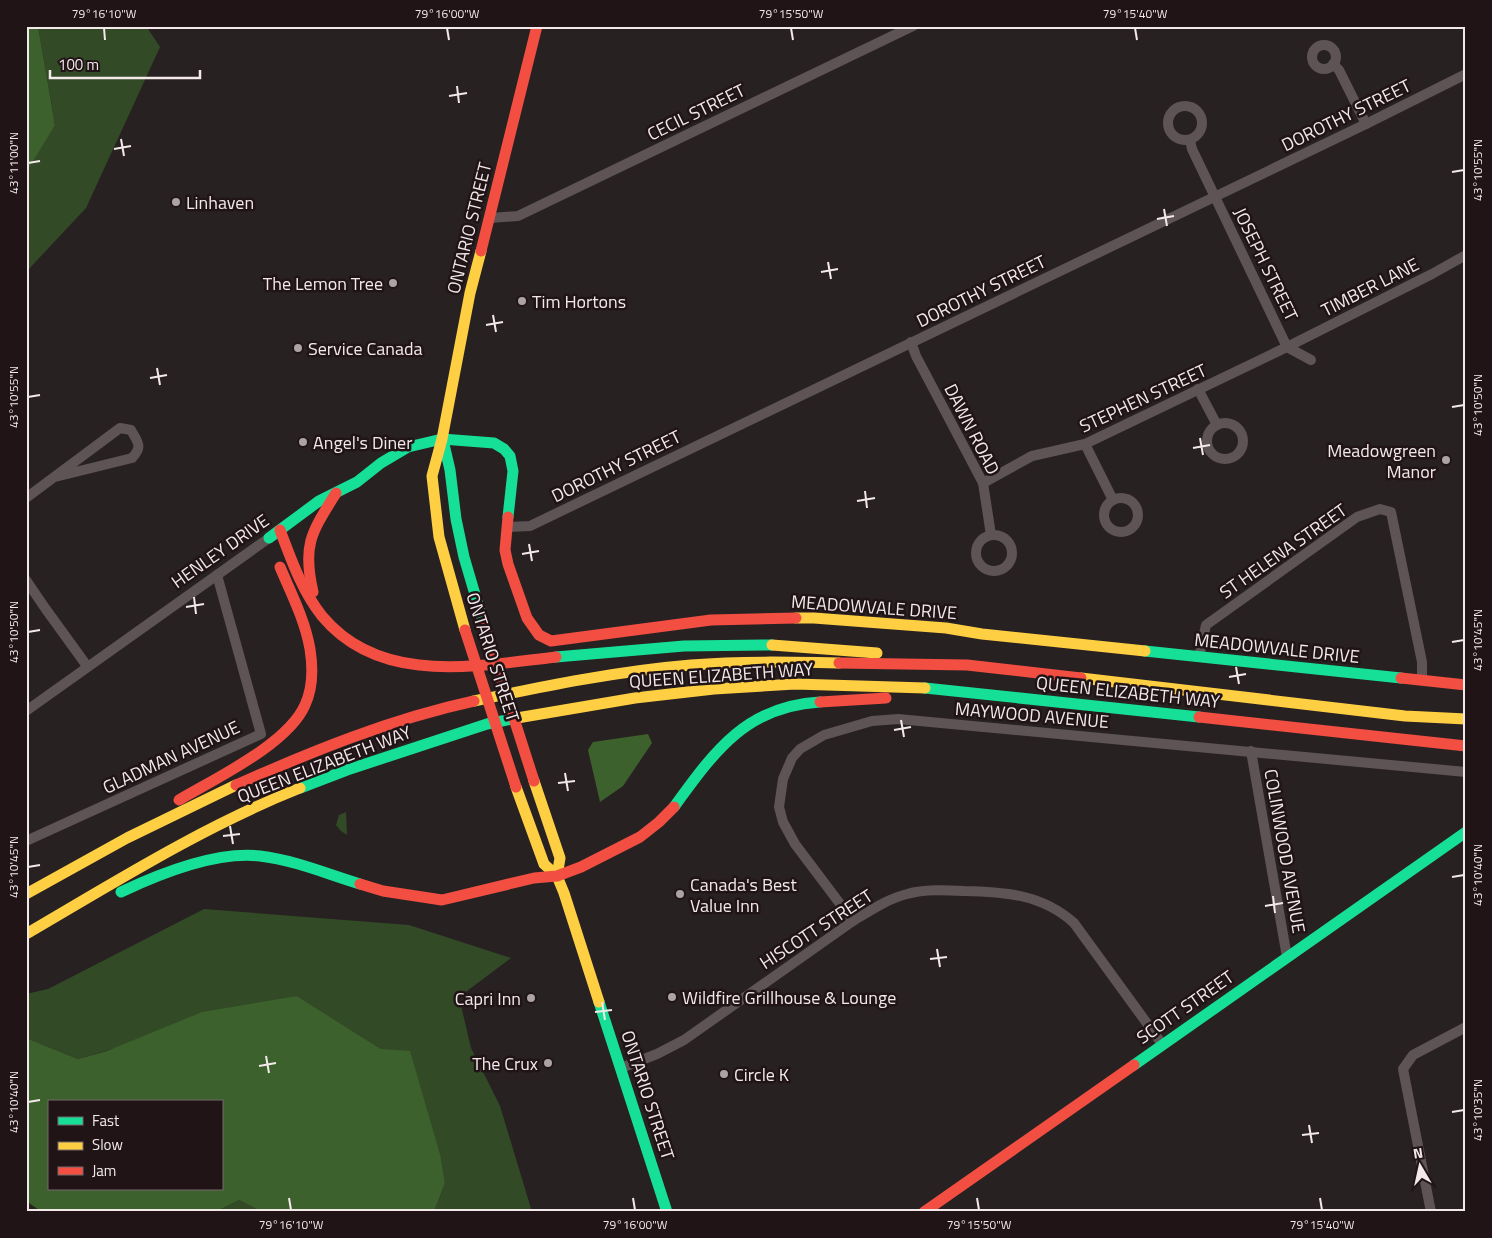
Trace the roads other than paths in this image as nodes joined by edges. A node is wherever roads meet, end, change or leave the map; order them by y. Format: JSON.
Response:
{"nodes":[{"id":1,"x":537,"y":26,"type":"edge"},
{"id":2,"x":913,"y":26,"type":"edge"},
{"id":3,"x":1333,"y":64,"type":"dead end"},
{"id":4,"x":1466,"y":74,"type":"edge"},
{"id":5,"x":1366,"y":124,"type":"junction"},
{"id":6,"x":1190,"y":140,"type":"dead end"},
{"id":7,"x":1215,"y":196,"type":"junction"},
{"id":8,"x":490,"y":218,"type":"junction"},
{"id":9,"x":1466,"y":255,"type":"edge"},
{"id":10,"x":911,"y":342,"type":"junction"},
{"id":11,"x":1287,"y":347,"type":"junction"},
{"id":12,"x":1311,"y":360,"type":"dead end"},
{"id":13,"x":1198,"y":389,"type":"junction"},
{"id":14,"x":1217,"y":425,"type":"dead end"},
{"id":15,"x":442,"y":439,"type":"junction"},
{"id":16,"x":1085,"y":444,"type":"junction"},
{"id":17,"x":55,"y":476,"type":"junction"},
{"id":18,"x":983,"y":483,"type":"junction"},
{"id":19,"x":336,"y":493,"type":"junction"},
{"id":20,"x":26,"y":498,"type":"edge"},
{"id":21,"x":1113,"y":500,"type":"dead end"},
{"id":22,"x":508,"y":527,"type":"junction"},
{"id":23,"x":280,"y":530,"type":"junction"},
{"id":24,"x":991,"y":535,"type":"dead end"},
{"id":25,"x":273,"y":547,"type":"junction"},
{"id":26,"x":217,"y":575,"type":"junction"},
{"id":27,"x":26,"y":580,"type":"edge"},
{"id":28,"x":332,"y":625,"type":"junction"},
{"id":29,"x":1199,"y":657,"type":"junction"},
{"id":30,"x":87,"y":666,"type":"junction"},
{"id":31,"x":967,"y":666,"type":"junction"},
{"id":32,"x":1422,"y":680,"type":"junction"},
{"id":33,"x":1466,"y":685,"type":"edge"},
{"id":34,"x":918,"y":699,"type":"dead end"},
{"id":35,"x":947,"y":702,"type":"dead end"},
{"id":36,"x":26,"y":710,"type":"edge"},
{"id":37,"x":1466,"y":719,"type":"edge"},
{"id":38,"x":1384,"y":738,"type":"junction"},
{"id":39,"x":1466,"y":746,"type":"edge"},
{"id":40,"x":1251,"y":751,"type":"junction"},
{"id":41,"x":1466,"y":772,"type":"edge"},
{"id":42,"x":1466,"y":832,"type":"edge"},
{"id":43,"x":127,"y":838,"type":"junction"},
{"id":44,"x":26,"y":841,"type":"edge"},
{"id":45,"x":557,"y":876,"type":"junction"},
{"id":46,"x":26,"y":894,"type":"edge"},
{"id":47,"x":852,"y":921,"type":"junction"},
{"id":48,"x":26,"y":935,"type":"edge"},
{"id":49,"x":1287,"y":957,"type":"junction"},
{"id":50,"x":1466,"y":1027,"type":"edge"},
{"id":51,"x":1162,"y":1044,"type":"junction"},
{"id":52,"x":621,"y":1068,"type":"junction"},
{"id":53,"x":667,"y":1212,"type":"edge"},
{"id":54,"x":924,"y":1212,"type":"edge"},
{"id":55,"x":1431,"y":1212,"type":"edge"}],
"edges":[{"from":1,"to":8,"type":"main road","name":"ONTARIO STREET"},
{"from":2,"to":8,"type":"street","name":"CECIL STREET"},
{"from":3,"to":5,"type":"street"},
{"from":4,"to":5,"type":"street","name":"DOROTHY STREET"},
{"from":5,"to":7,"type":"street","name":"DOROTHY STREET"},
{"from":6,"to":7,"type":"street","name":"JOSEPH STREET"},
{"from":7,"to":10,"type":"street","name":"DOROTHY STREET"},
{"from":7,"to":11,"type":"street","name":"JOSEPH STREET"},
{"from":8,"to":15,"type":"main road","name":"ONTARIO STREET"},
{"from":9,"to":11,"type":"street","name":"TIMBER LANE"},
{"from":10,"to":18,"type":"street","name":"DAWN ROAD"},
{"from":10,"to":22,"type":"street","name":"DOROTHY STREET"},
{"from":11,"to":12,"type":"street"},
{"from":11,"to":13,"type":"street","name":"STEPHEN STREET"},
{"from":13,"to":14,"type":"street"},
{"from":13,"to":16,"type":"street","name":"STEPHEN STREET"},
{"from":15,"to":19,"type":"main road","name":"HENLEY DRIVE"},
{"from":15,"to":22,"type":"main road","name":"MEADOWVALE DRIVE"},
{"from":15,"to":45,"type":"main road","name":"ONTARIO STREET","bridge":true},
{"from":15,"to":45,"type":"main road","name":"ONTARIO STREET","bridge":true},
{"from":16,"to":18,"type":"street","name":"STEPHEN STREET"},
{"from":16,"to":21,"type":"street"},
{"from":17,"to":17,"type":"street"},
{"from":17,"to":20,"type":"street"},
{"from":18,"to":24,"type":"street","name":"DAWN ROAD"},
{"from":19,"to":23,"type":"main road","name":"HENLEY DRIVE"},
{"from":19,"to":28,"type":"main road"},
{"from":22,"to":29,"type":"main road","name":"MEADOWVALE DRIVE"},
{"from":23,"to":25,"type":"main road","name":"HENLEY DRIVE"},
{"from":23,"to":28,"type":"main road"},
{"from":25,"to":26,"type":"street","name":"HENLEY DRIVE"},
{"from":25,"to":43,"type":"main road"},
{"from":26,"to":30,"type":"street","name":"HENLEY DRIVE"},
{"from":26,"to":44,"type":"street","name":"GLADMAN AVENUE"},
{"from":27,"to":30,"type":"street"},
{"from":28,"to":31,"type":"main road"},
{"from":29,"to":32,"type":"main road","name":"MEADOWVALE DRIVE"},
{"from":29,"to":32,"type":"street","name":"ST HELENA STREET"},
{"from":30,"to":36,"type":"street","name":"HENLEY DRIVE"},
{"from":31,"to":37,"type":"main road","name":"QUEEN ELIZABETH WAY"},
{"from":31,"to":43,"type":"main road","name":"QUEEN ELIZABETH WAY"},
{"from":32,"to":33,"type":"main road","name":"MEADOWVALE DRIVE"},
{"from":34,"to":45,"type":"main road"},
{"from":35,"to":38,"type":"main road"},
{"from":38,"to":39,"type":"main road","name":"QUEEN ELIZABETH WAY"},
{"from":38,"to":48,"type":"main road","name":"QUEEN ELIZABETH WAY"},
{"from":40,"to":41,"type":"street","name":"MAYWOOD AVENUE"},
{"from":40,"to":47,"type":"street","name":"MAYWOOD AVENUE"},
{"from":40,"to":49,"type":"street","name":"COLINWOOD AVENUE"},
{"from":42,"to":49,"type":"main road","name":"SCOTT STREET"},
{"from":43,"to":46,"type":"main road","name":"QUEEN ELIZABETH WAY"},
{"from":45,"to":48,"type":"main road"},
{"from":45,"to":52,"type":"main road","name":"ONTARIO STREET"},
{"from":47,"to":51,"type":"street","name":"HISCOTT STREET"},
{"from":47,"to":52,"type":"street","name":"HISCOTT STREET"},
{"from":49,"to":51,"type":"main road","name":"SCOTT STREET"},
{"from":50,"to":55,"type":"street"},
{"from":51,"to":54,"type":"main road","name":"SCOTT STREET"},
{"from":52,"to":53,"type":"main road","name":"ONTARIO STREET"}]}
